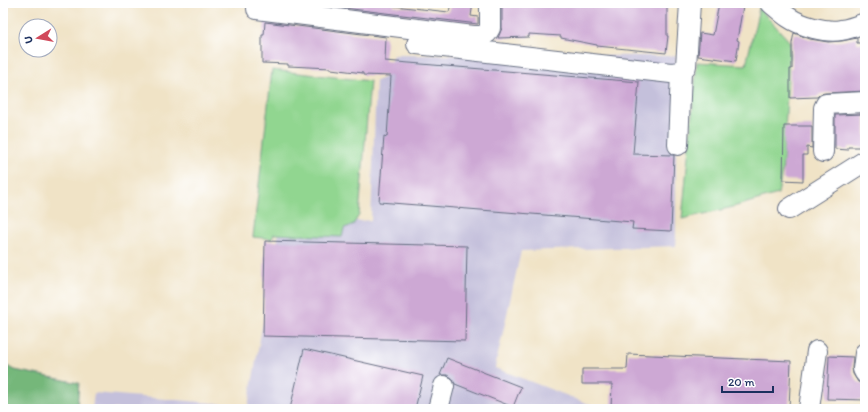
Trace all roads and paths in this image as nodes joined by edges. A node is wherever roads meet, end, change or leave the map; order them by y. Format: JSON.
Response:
{"nodes":[{"id":1,"x":490,"y":3,"type":"edge"},
{"id":2,"x":690,"y":3,"type":"edge"},
{"id":3,"x":771,"y":3,"type":"edge"},
{"id":4,"x":256,"y":9,"type":"dead end"},
{"id":5,"x":865,"y":23,"type":"edge"},
{"id":6,"x":417,"y":44,"type":"dead end"},
{"id":7,"x":681,"y":72,"type":"junction"},
{"id":8,"x":865,"y":102,"type":"edge"},
{"id":9,"x":678,"y":145,"type":"dead end"},
{"id":10,"x":823,"y":152,"type":"dead end"},
{"id":11,"x":865,"y":161,"type":"edge"},
{"id":12,"x":789,"y":209,"type":"dead end"},
{"id":13,"x":817,"y":350,"type":"dead end"},
{"id":14,"x":865,"y":353,"type":"edge"},
{"id":15,"x":865,"y":373,"type":"edge"},
{"id":16,"x":444,"y":386,"type":"dead end"},
{"id":17,"x":438,"y":409,"type":"edge"},
{"id":18,"x":809,"y":409,"type":"edge"}],
"edges":[{"from":1,"to":4,"type":"street"},
{"from":2,"to":7,"type":"street"},
{"from":3,"to":5,"type":"street"},
{"from":6,"to":7,"type":"street"},
{"from":7,"to":9,"type":"street"},
{"from":8,"to":10,"type":"street"},
{"from":11,"to":12,"type":"street"},
{"from":13,"to":18,"type":"street"},
{"from":14,"to":15,"type":"street"},
{"from":16,"to":17,"type":"street"}]}
